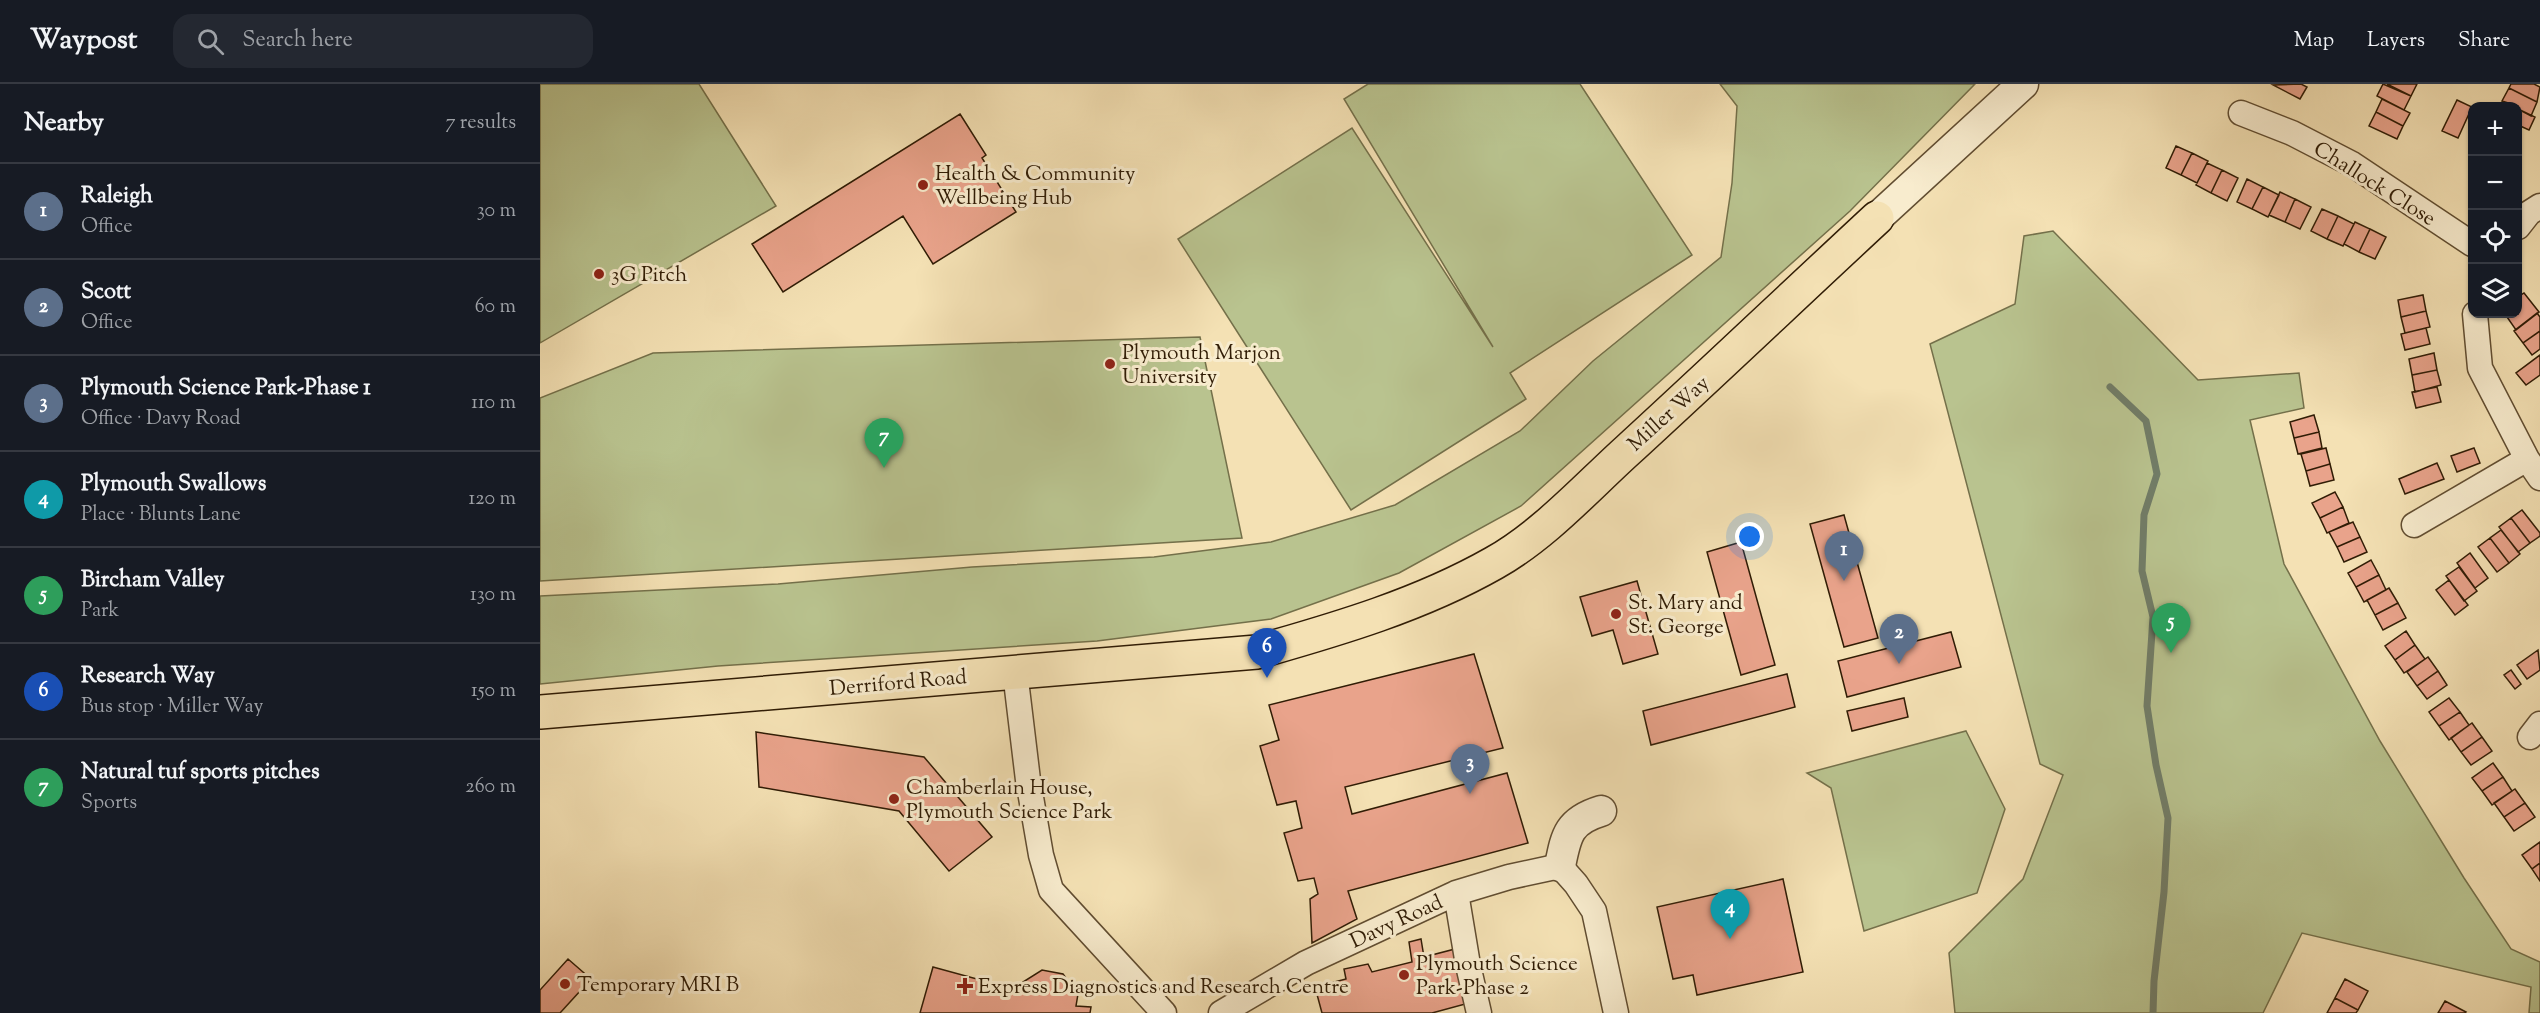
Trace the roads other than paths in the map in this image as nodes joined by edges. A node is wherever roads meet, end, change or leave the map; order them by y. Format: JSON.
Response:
{"nodes":[{"id":1,"x":2023,"y":84,"type":"edge"},
{"id":2,"x":2241,"y":113,"type":"dead end"},
{"id":3,"x":2540,"y":206,"type":"edge"},
{"id":4,"x":1877,"y":218,"type":"joint"},
{"id":5,"x":2522,"y":221,"type":"edge"},
{"id":6,"x":2468,"y":241,"type":"edge"},
{"id":7,"x":2475,"y":318,"type":"edge"},
{"id":8,"x":2534,"y":469,"type":"edge"},
{"id":9,"x":2414,"y":525,"type":"dead end"},
{"id":10,"x":1257,"y":652,"type":"joint"},
{"id":11,"x":1016,"y":672,"type":"junction"},
{"id":12,"x":540,"y":712,"type":"edge"},
{"id":13,"x":1601,"y":811,"type":"dead end"},
{"id":14,"x":1568,"y":875,"type":"junction"},
{"id":15,"x":1456,"y":893,"type":"junction"},
{"id":16,"x":1164,"y":1013,"type":"edge"},
{"id":17,"x":1221,"y":1013,"type":"edge"},
{"id":18,"x":1479,"y":1013,"type":"edge"},
{"id":19,"x":1616,"y":1013,"type":"edge"}],
"edges":[{"from":1,"to":4,"type":"street","name":"Miller Way"},
{"from":2,"to":6,"type":"street","name":"Challock Close"},
{"from":3,"to":5,"type":"street"},
{"from":4,"to":10,"type":"main road","name":"Miller Way"},
{"from":7,"to":8,"type":"street"},
{"from":8,"to":9,"type":"street"},
{"from":10,"to":11,"type":"main road","name":"Derriford Road"},
{"from":11,"to":12,"type":"main road","name":"Derriford Road"},
{"from":11,"to":16,"type":"street"},
{"from":13,"to":14,"type":"street"},
{"from":14,"to":15,"type":"street","name":"Davy Road"},
{"from":14,"to":19,"type":"street"},
{"from":15,"to":17,"type":"street","name":"Davy Road"},
{"from":15,"to":18,"type":"street"}]}
